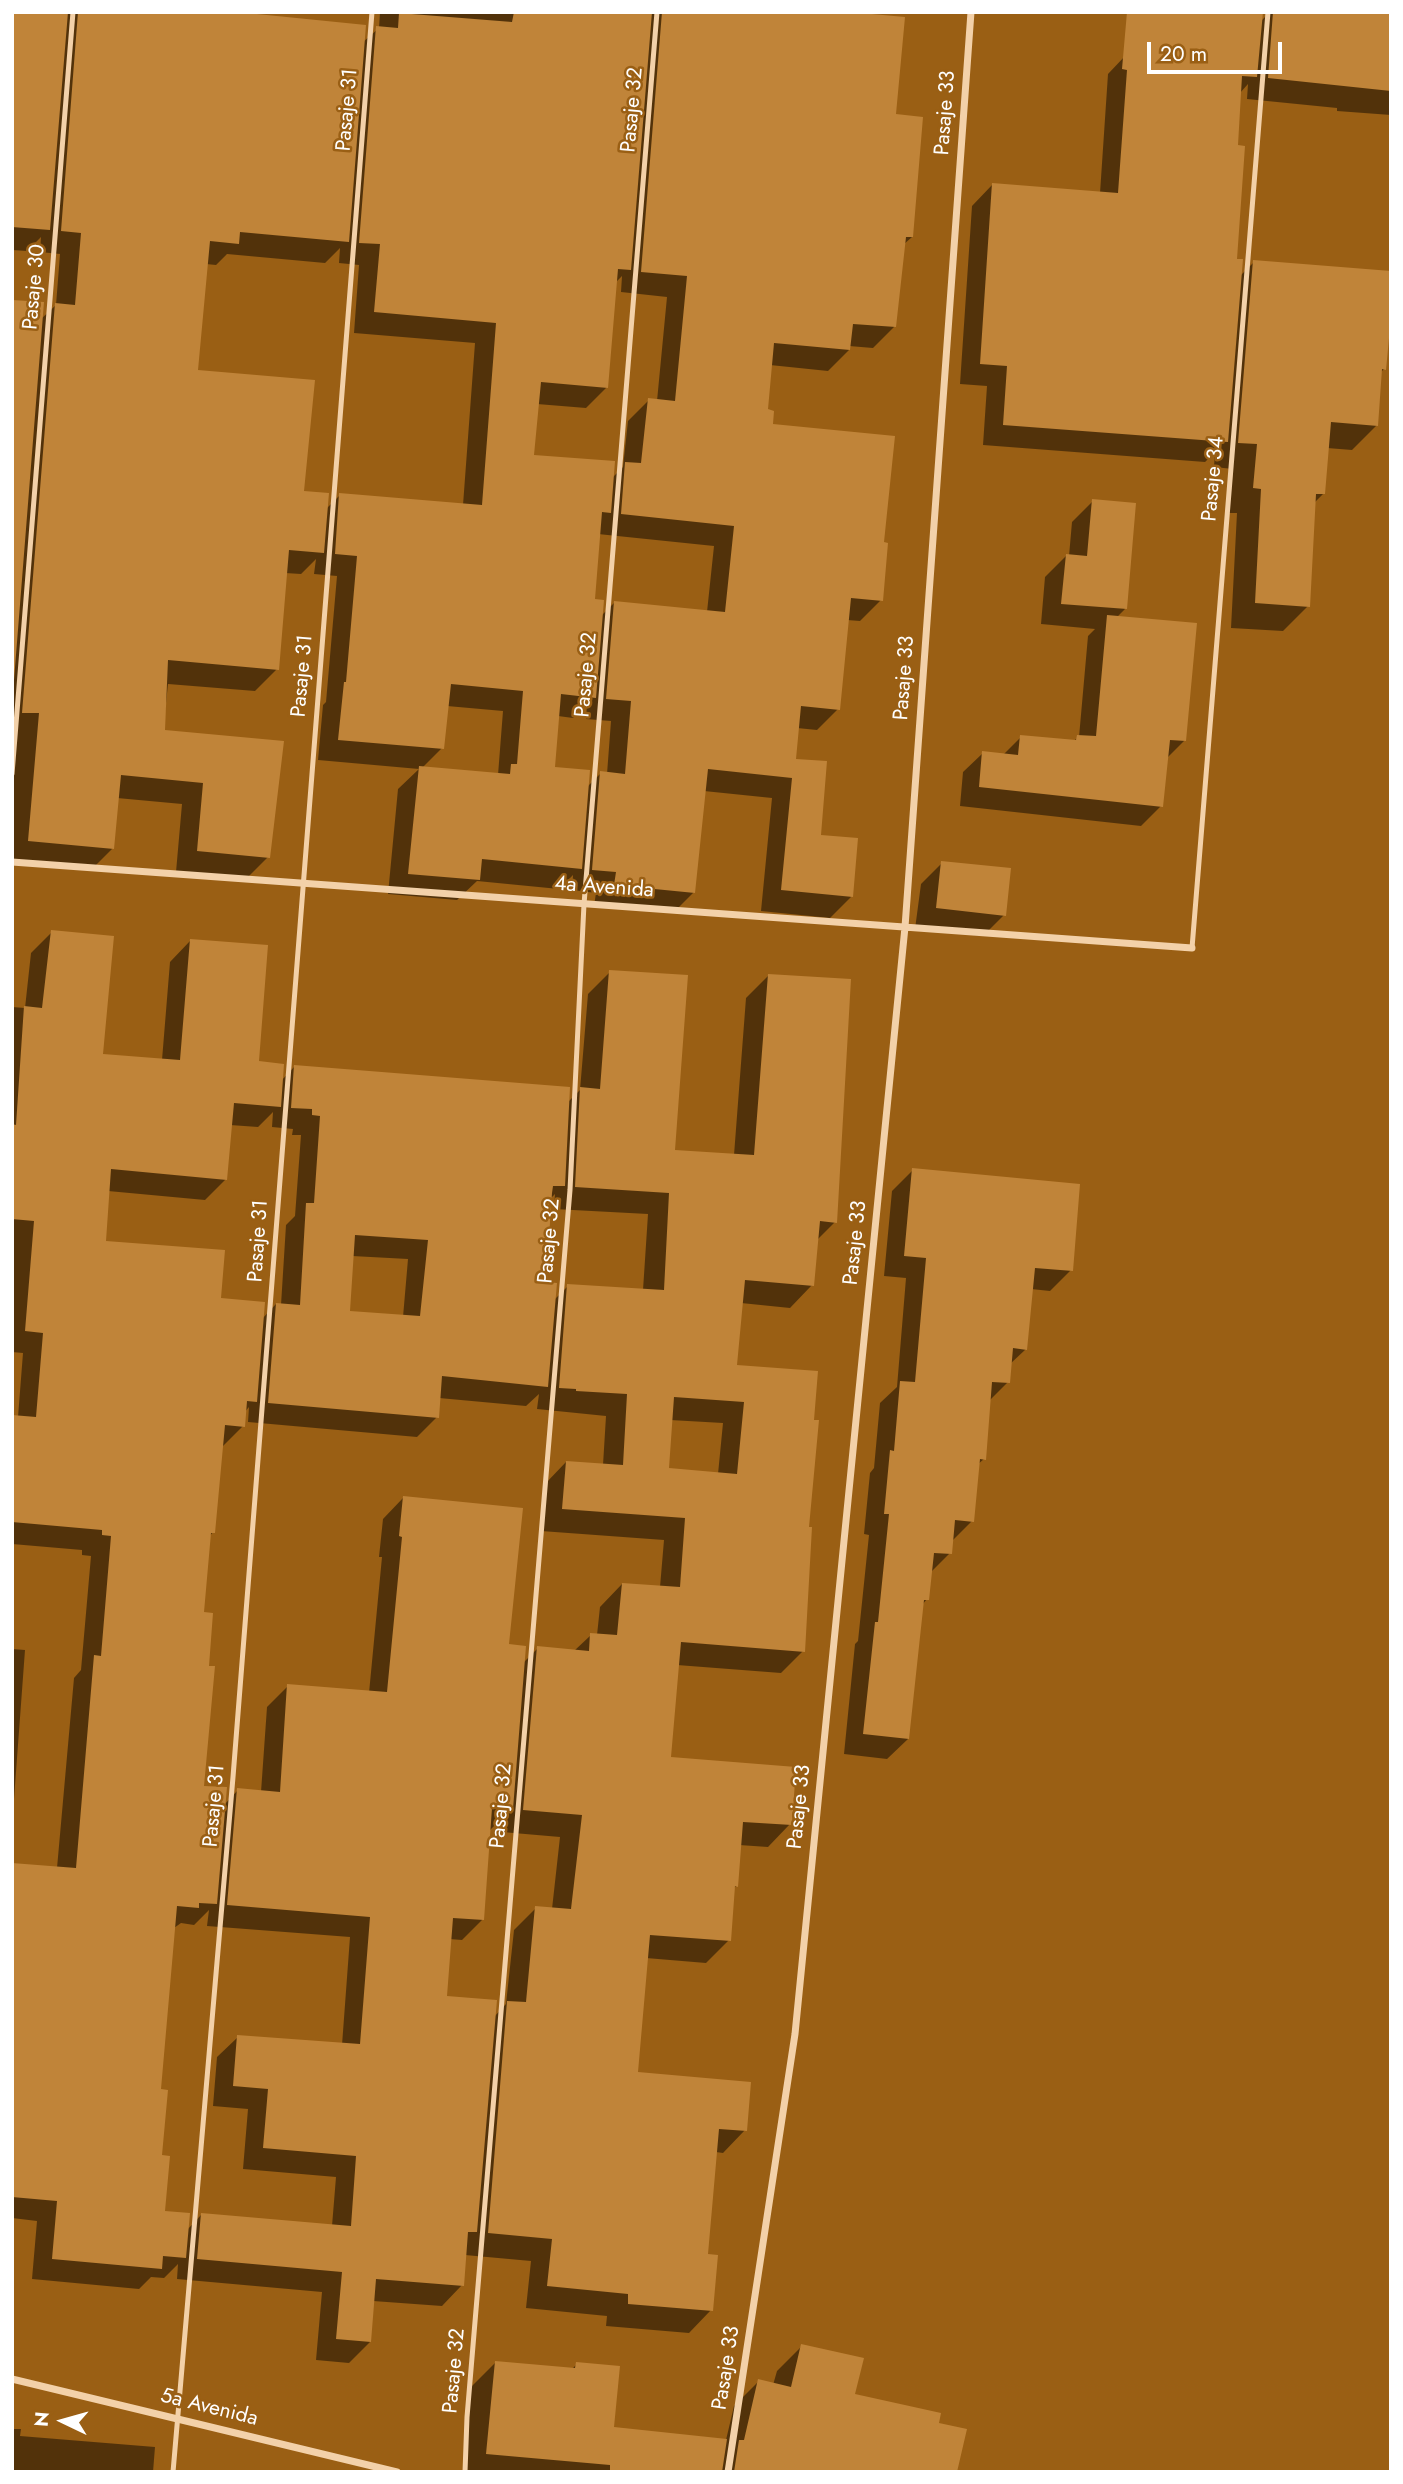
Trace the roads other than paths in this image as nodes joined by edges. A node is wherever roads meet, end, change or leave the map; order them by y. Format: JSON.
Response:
{"nodes":[{"id":1,"x":72,"y":12,"type":"edge"},
{"id":2,"x":372,"y":12,"type":"edge"},
{"id":3,"x":657,"y":12,"type":"edge"},
{"id":4,"x":971,"y":12,"type":"edge"},
{"id":5,"x":1268,"y":12,"type":"edge"},
{"id":6,"x":12,"y":774,"type":"edge"},
{"id":7,"x":12,"y":862,"type":"edge"},
{"id":8,"x":303,"y":884,"type":"junction"},
{"id":9,"x":584,"y":904,"type":"junction"},
{"id":10,"x":905,"y":928,"type":"junction"},
{"id":11,"x":1192,"y":948,"type":"joint"},
{"id":12,"x":12,"y":2379,"type":"edge"},
{"id":13,"x":177,"y":2418,"type":"junction"},
{"id":14,"x":173,"y":2472,"type":"edge"},
{"id":15,"x":397,"y":2472,"type":"edge"},
{"id":16,"x":465,"y":2472,"type":"edge"},
{"id":17,"x":728,"y":2472,"type":"edge"}],
"edges":[{"from":1,"to":6,"type":"lane","name":"Pasaje 30"},
{"from":2,"to":8,"type":"lane","name":"Pasaje 31"},
{"from":3,"to":9,"type":"lane","name":"Pasaje 32"},
{"from":4,"to":10,"type":"street","name":"Pasaje 33"},
{"from":5,"to":11,"type":"lane","name":"Pasaje 34"},
{"from":7,"to":8,"type":"street","name":"4a Avenida"},
{"from":8,"to":9,"type":"street","name":"4a Avenida"},
{"from":8,"to":13,"type":"lane","name":"Pasaje 31"},
{"from":9,"to":10,"type":"street","name":"4a Avenida"},
{"from":9,"to":16,"type":"lane","name":"Pasaje 32"},
{"from":10,"to":11,"type":"street","name":"4a Avenida"},
{"from":10,"to":17,"type":"street","name":"Pasaje 33"},
{"from":12,"to":13,"type":"street","name":"5a Avenida"},
{"from":13,"to":14,"type":"lane","name":"Pasaje 31"},
{"from":13,"to":15,"type":"street","name":"5a Avenida"}]}
